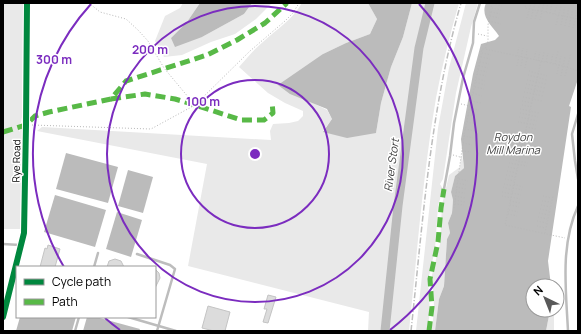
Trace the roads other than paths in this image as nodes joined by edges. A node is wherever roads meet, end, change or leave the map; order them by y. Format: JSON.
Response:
{"nodes":[{"id":1,"x":27,"y":3,"type":"edge"},
{"id":2,"x":480,"y":3,"type":"edge"},
{"id":3,"x":578,"y":114,"type":"edge"},
{"id":4,"x":578,"y":179,"type":"edge"},
{"id":5,"x":444,"y":189,"type":"dead end"},
{"id":6,"x":578,"y":206,"type":"edge"},
{"id":7,"x":3,"y":244,"type":"edge"},
{"id":8,"x":21,"y":245,"type":"junction"},
{"id":9,"x":98,"y":253,"type":"dead end"},
{"id":10,"x":137,"y":254,"type":"dead end"},
{"id":11,"x":17,"y":266,"type":"edge"},
{"id":12,"x":94,"y":266,"type":"edge"},
{"id":13,"x":16,"y":272,"type":"edge"},
{"id":14,"x":14,"y":283,"type":"edge"},
{"id":15,"x":3,"y":316,"type":"edge"},
{"id":16,"x":79,"y":318,"type":"edge"},
{"id":17,"x":131,"y":318,"type":"edge"},
{"id":18,"x":158,"y":326,"type":"junction"},
{"id":19,"x":75,"y":331,"type":"edge"},
{"id":20,"x":157,"y":331,"type":"edge"},
{"id":21,"x":176,"y":331,"type":"edge"},
{"id":22,"x":568,"y":331,"type":"edge"}],
"edges":[{"from":1,"to":8,"type":"street","name":"Rye Road"},
{"from":2,"to":5,"type":"lane"},
{"from":3,"to":4,"type":"lane"},
{"from":6,"to":22,"type":"lane"},
{"from":7,"to":8,"type":"lane"},
{"from":8,"to":11,"type":"street","name":"Rye Road"},
{"from":9,"to":12,"type":"lane"},
{"from":10,"to":18,"type":"lane"},
{"from":13,"to":14,"type":"street","name":"Rye Road"},
{"from":14,"to":15,"type":"street","name":"Rye Road"},
{"from":16,"to":19,"type":"lane"},
{"from":17,"to":18,"type":"lane"},
{"from":18,"to":20,"type":"lane"},
{"from":18,"to":21,"type":"lane"}]}
